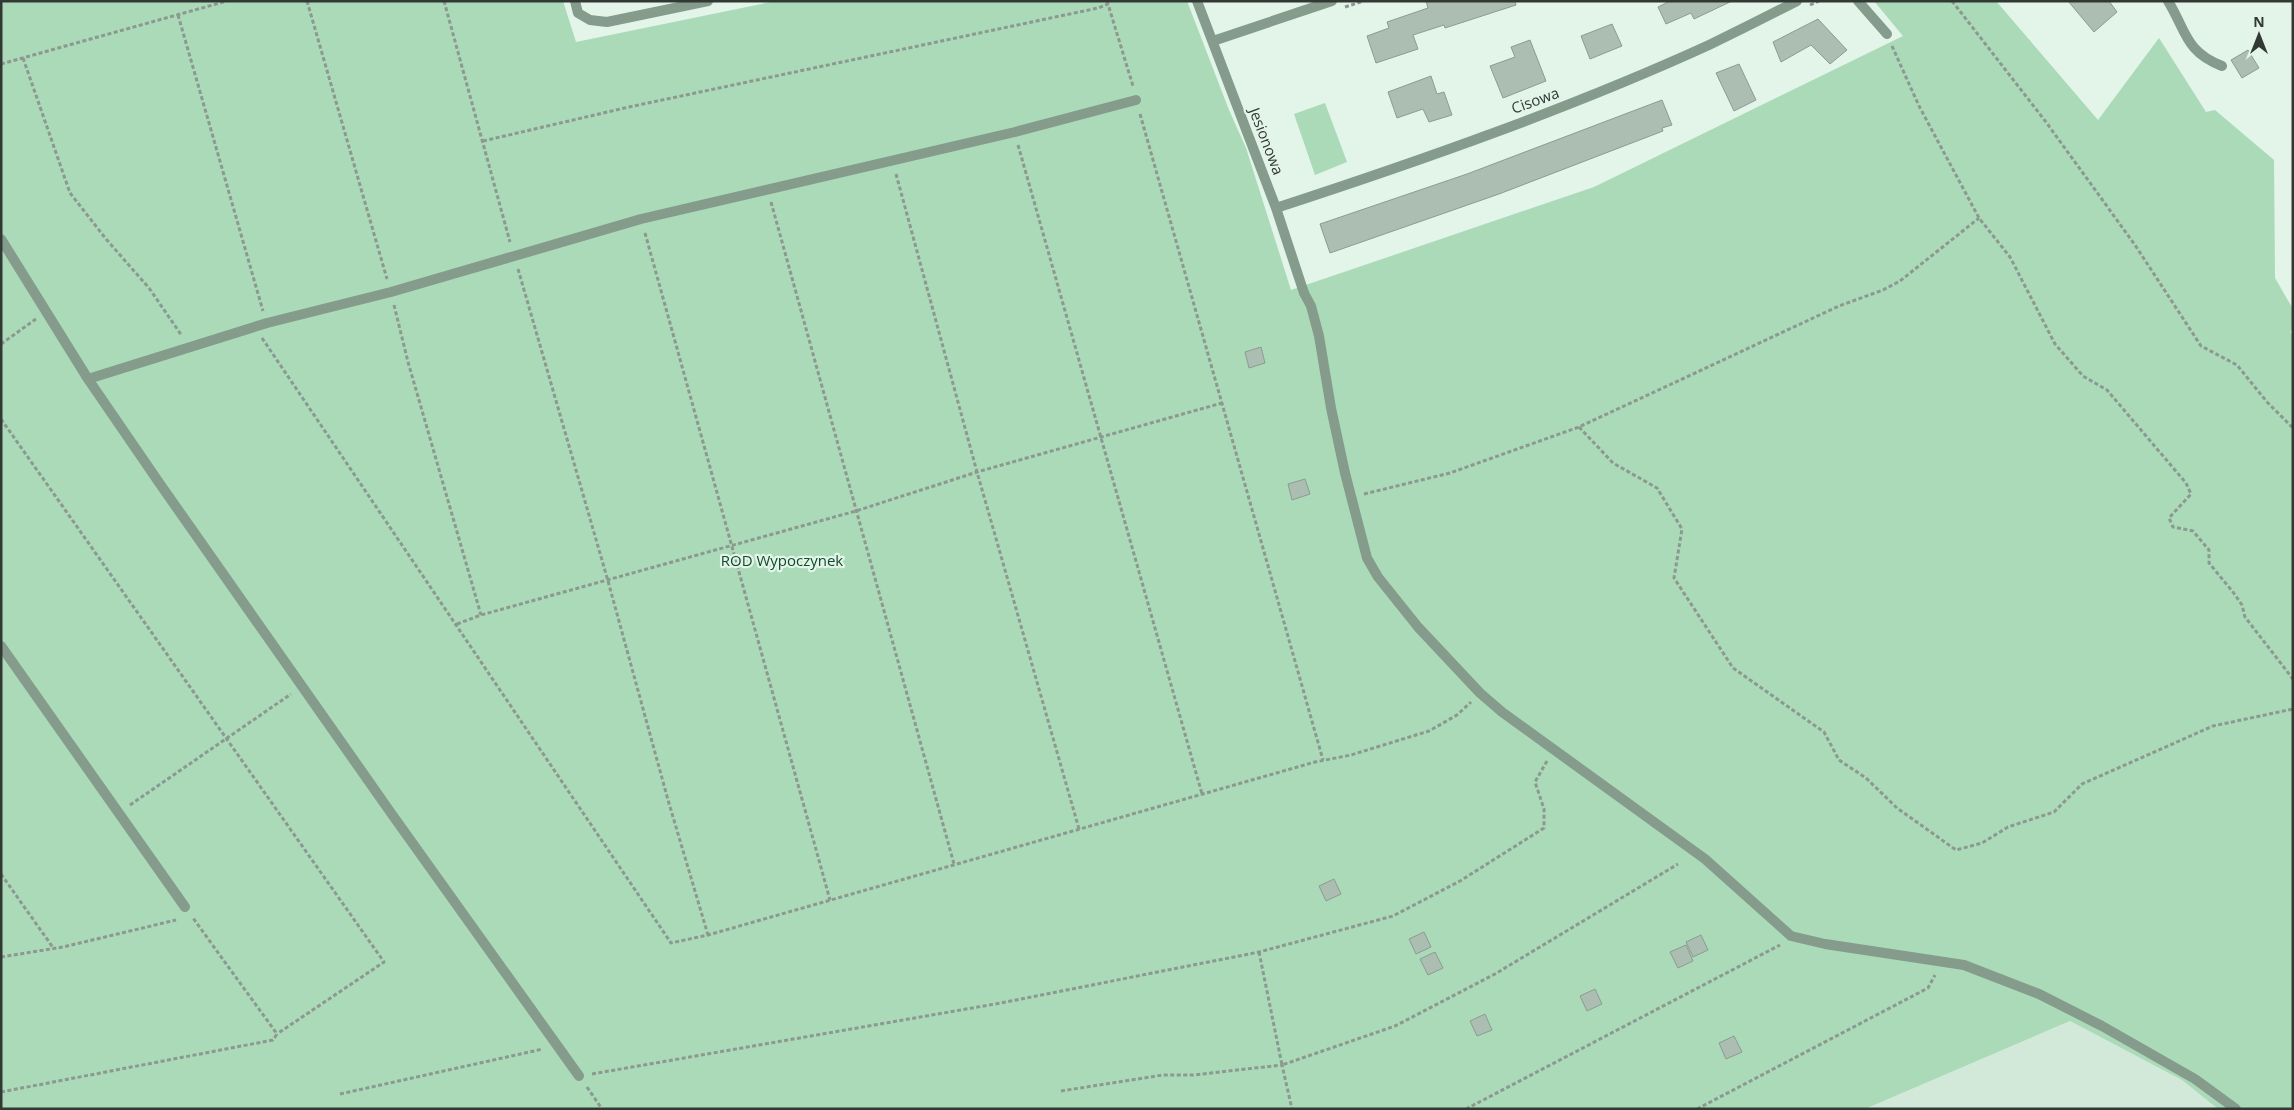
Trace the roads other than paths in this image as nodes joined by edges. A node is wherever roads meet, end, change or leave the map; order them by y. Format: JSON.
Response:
{"nodes":[{"id":1,"x":575,"y":1,"type":"edge"},
{"id":2,"x":708,"y":1,"type":"edge"},
{"id":3,"x":1198,"y":1,"type":"edge"},
{"id":4,"x":1797,"y":1,"type":"edge"},
{"id":5,"x":1858,"y":1,"type":"edge"},
{"id":6,"x":2168,"y":1,"type":"edge"},
{"id":7,"x":675,"y":5,"type":"edge"},
{"id":8,"x":1334,"y":6,"type":"edge"},
{"id":9,"x":1887,"y":34,"type":"road end"},
{"id":10,"x":1213,"y":41,"type":"junction"},
{"id":11,"x":2222,"y":66,"type":"dead end"},
{"id":12,"x":1136,"y":100,"type":"road end"},
{"id":13,"x":1276,"y":208,"type":"junction"},
{"id":14,"x":1,"y":239,"type":"edge"},
{"id":15,"x":88,"y":379,"type":"junction"},
{"id":16,"x":1,"y":646,"type":"edge"},
{"id":17,"x":185,"y":908,"type":"road end"},
{"id":18,"x":579,"y":1076,"type":"road end"},
{"id":19,"x":2236,"y":1109,"type":"edge"}],
"edges":[{"from":1,"to":7,"type":"street"},
{"from":2,"to":7,"type":"street"},
{"from":3,"to":10,"type":"street","name":"Jesionowa"},
{"from":4,"to":13,"type":"street","name":"Cisowa"},
{"from":5,"to":9,"type":"street"},
{"from":6,"to":11,"type":"street"},
{"from":8,"to":10,"type":"street"},
{"from":10,"to":13,"type":"street","name":"Jesionowa"},
{"from":12,"to":15,"type":"street"},
{"from":13,"to":19,"type":"street","name":"Jesionowa"},
{"from":14,"to":15,"type":"street"},
{"from":15,"to":18,"type":"street"},
{"from":16,"to":17,"type":"street"}]}
